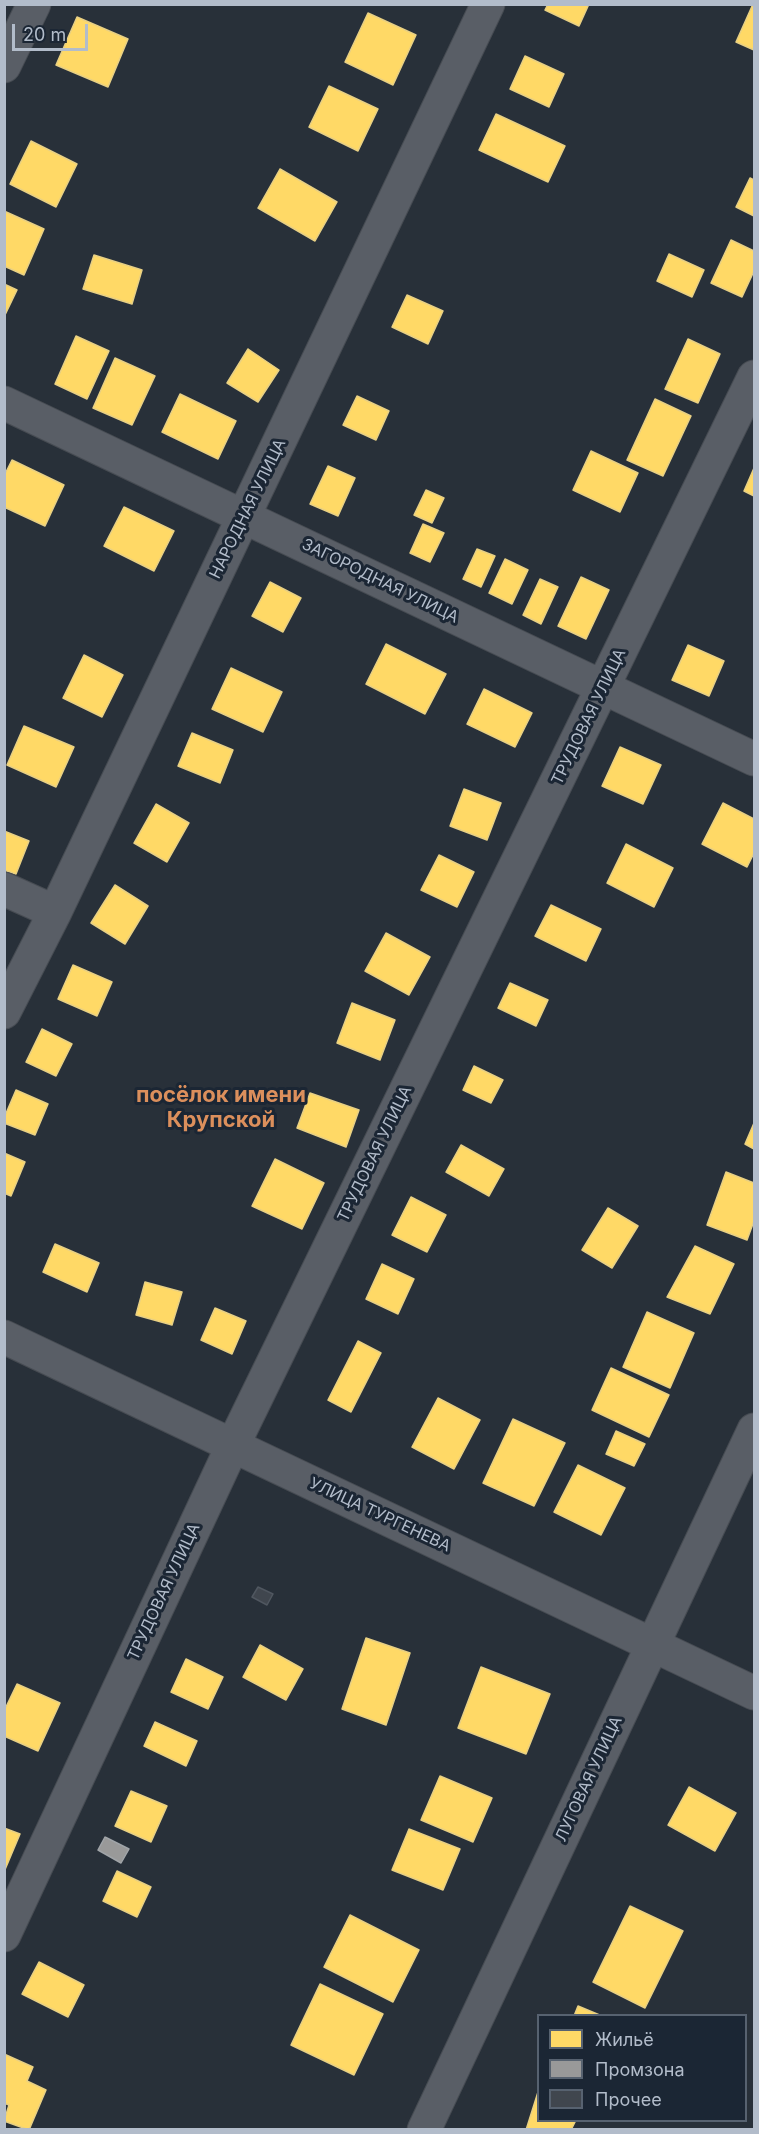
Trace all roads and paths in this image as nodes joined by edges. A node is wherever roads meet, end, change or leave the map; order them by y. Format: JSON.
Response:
{"nodes":[{"id":1,"x":34,"y":4,"type":"edge"},
{"id":2,"x":488,"y":4,"type":"edge"},
{"id":3,"x":4,"y":66,"type":"edge"},
{"id":4,"x":754,"y":377,"type":"edge"},
{"id":5,"x":4,"y":403,"type":"edge"},
{"id":6,"x":244,"y":516,"type":"junction"},
{"id":7,"x":603,"y":688,"type":"junction"},
{"id":8,"x":754,"y":759,"type":"edge"},
{"id":9,"x":4,"y":889,"type":"edge"},
{"id":10,"x":55,"y":912,"type":"junction"},
{"id":11,"x":4,"y":1012,"type":"edge"},
{"id":12,"x":4,"y":1337,"type":"edge"},
{"id":13,"x":754,"y":1430,"type":"edge"},
{"id":14,"x":233,"y":1445,"type":"junction"},
{"id":15,"x":653,"y":1644,"type":"junction"},
{"id":16,"x":754,"y":1693,"type":"edge"},
{"id":17,"x":4,"y":1935,"type":"edge"},
{"id":18,"x":424,"y":2130,"type":"edge"}],
"edges":[{"from":1,"to":3,"type":"street"},
{"from":2,"to":6,"type":"street","name":"НАРОДНАЯ УЛИЦА"},
{"from":4,"to":7,"type":"street","name":"ТРУДОВАЯ УЛИЦА"},
{"from":5,"to":6,"type":"street","name":"ЗАГОРОДНАЯ УЛИЦА"},
{"from":6,"to":7,"type":"street","name":"ЗАГОРОДНАЯ УЛИЦА"},
{"from":6,"to":10,"type":"street","name":"НАРОДНАЯ УЛИЦА"},
{"from":7,"to":8,"type":"street","name":"ЗАГОРОДНАЯ УЛИЦА"},
{"from":7,"to":14,"type":"street","name":"ТРУДОВАЯ УЛИЦА"},
{"from":9,"to":10,"type":"street"},
{"from":10,"to":11,"type":"street","name":"НАРОДНАЯ УЛИЦА"},
{"from":12,"to":14,"type":"street","name":"УЛИЦА ТУРГЕНЕВА"},
{"from":13,"to":15,"type":"street","name":"ЛУГОВАЯ УЛИЦА"},
{"from":14,"to":15,"type":"street","name":"УЛИЦА ТУРГЕНЕВА"},
{"from":14,"to":17,"type":"street","name":"ТРУДОВАЯ УЛИЦА"},
{"from":15,"to":16,"type":"street","name":"УЛИЦА ТУРГЕНЕВА"},
{"from":15,"to":18,"type":"street","name":"ЛУГОВАЯ УЛИЦА"}]}
